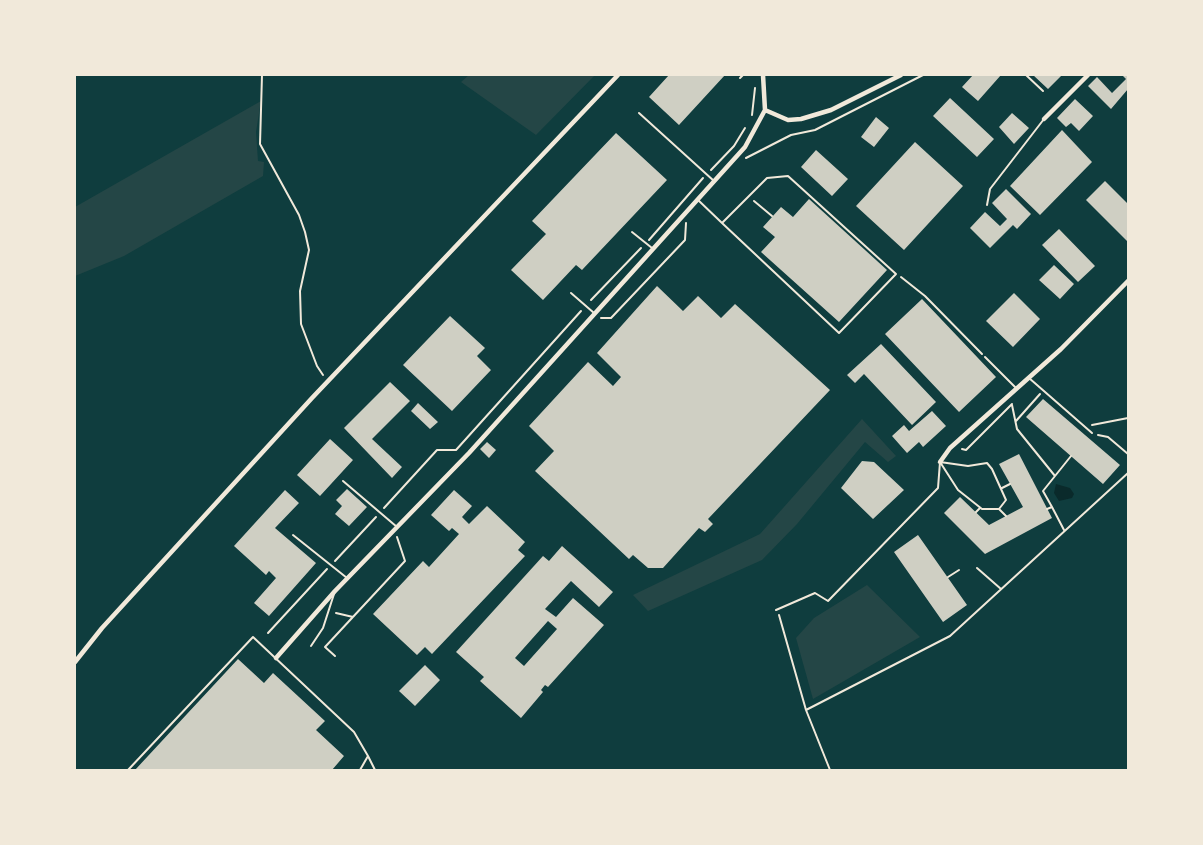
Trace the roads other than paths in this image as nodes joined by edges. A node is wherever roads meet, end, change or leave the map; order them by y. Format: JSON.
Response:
{"nodes":[{"id":1,"x":618,"y":75,"type":"edge"},
{"id":2,"x":743,"y":75,"type":"edge"},
{"id":3,"x":763,"y":75,"type":"edge"},
{"id":4,"x":901,"y":75,"type":"edge"},
{"id":5,"x":1026,"y":75,"type":"edge"},
{"id":6,"x":1088,"y":75,"type":"edge"},
{"id":7,"x":740,"y":78,"type":"dead end"},
{"id":8,"x":1043,"y":91,"type":"dead end"},
{"id":9,"x":765,"y":110,"type":"junction"},
{"id":10,"x":639,"y":113,"type":"dead end"},
{"id":11,"x":1044,"y":119,"type":"joint"},
{"id":12,"x":714,"y":181,"type":"junction"},
{"id":13,"x":697,"y":199,"type":"junction"},
{"id":14,"x":987,"y":205,"type":"dead end"},
{"id":15,"x":722,"y":223,"type":"junction"},
{"id":16,"x":632,"y":232,"type":"dead end"},
{"id":17,"x":652,"y":248,"type":"junction"},
{"id":18,"x":1128,"y":281,"type":"edge"},
{"id":19,"x":571,"y":293,"type":"dead end"},
{"id":20,"x":594,"y":313,"type":"junction"},
{"id":21,"x":985,"y":357,"type":"road end"},
{"id":22,"x":1029,"y":378,"type":"junction"},
{"id":23,"x":1017,"y":389,"type":"junction"},
{"id":24,"x":1092,"y":433,"type":"road end"},
{"id":25,"x":940,"y":462,"type":"joint"},
{"id":26,"x":343,"y":481,"type":"dead end"},
{"id":27,"x":397,"y":527,"type":"junction"},
{"id":28,"x":293,"y":535,"type":"dead end"},
{"id":29,"x":347,"y":578,"type":"junction"},
{"id":30,"x":334,"y":591,"type":"junction"},
{"id":31,"x":777,"y":610,"type":"road end"},
{"id":32,"x":311,"y":646,"type":"dead end"},
{"id":33,"x":276,"y":658,"type":"junction"},
{"id":34,"x":75,"y":662,"type":"edge"},
{"id":35,"x":368,"y":756,"type":"junction"},
{"id":36,"x":128,"y":770,"type":"edge"},
{"id":37,"x":360,"y":770,"type":"edge"},
{"id":38,"x":375,"y":770,"type":"edge"}],
"edges":[{"from":1,"to":34,"type":"street"},
{"from":2,"to":7,"type":"lane"},
{"from":3,"to":9,"type":"street"},
{"from":4,"to":9,"type":"street"},
{"from":5,"to":8,"type":"lane"},
{"from":6,"to":11,"type":"street"},
{"from":9,"to":12,"type":"street"},
{"from":10,"to":12,"type":"lane"},
{"from":11,"to":14,"type":"lane"},
{"from":12,"to":13,"type":"street"},
{"from":13,"to":15,"type":"lane"},
{"from":13,"to":17,"type":"street"},
{"from":15,"to":15,"type":"lane"},
{"from":16,"to":17,"type":"lane"},
{"from":17,"to":20,"type":"street"},
{"from":18,"to":22,"type":"street"},
{"from":19,"to":20,"type":"lane"},
{"from":20,"to":27,"type":"street"},
{"from":21,"to":23,"type":"lane"},
{"from":22,"to":23,"type":"street"},
{"from":22,"to":24,"type":"lane"},
{"from":23,"to":25,"type":"street"},
{"from":25,"to":31,"type":"lane"},
{"from":26,"to":27,"type":"lane"},
{"from":27,"to":29,"type":"street"},
{"from":28,"to":29,"type":"lane"},
{"from":29,"to":30,"type":"street"},
{"from":30,"to":32,"type":"lane"},
{"from":30,"to":33,"type":"street"},
{"from":33,"to":35,"type":"lane"},
{"from":33,"to":36,"type":"lane"},
{"from":35,"to":37,"type":"lane"},
{"from":35,"to":38,"type":"lane"}]}
